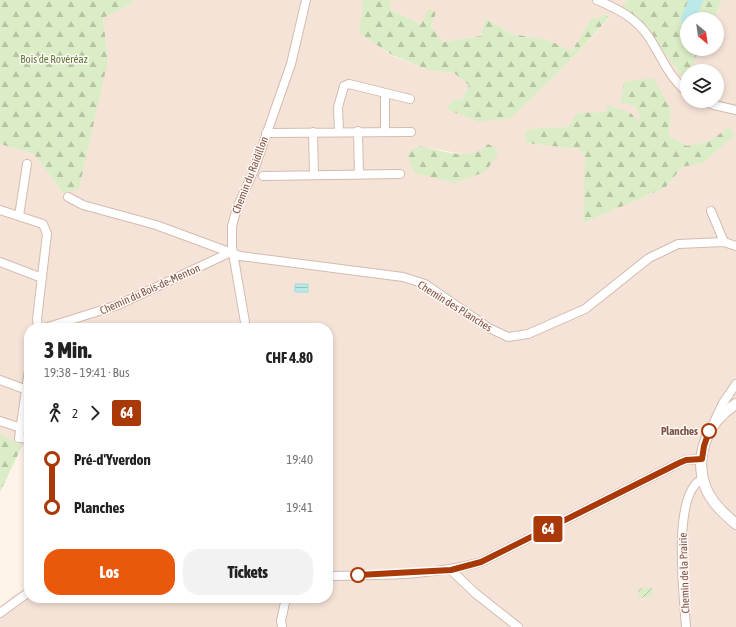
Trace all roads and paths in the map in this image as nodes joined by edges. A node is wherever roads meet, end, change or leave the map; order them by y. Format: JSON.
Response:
{"nodes":[{"id":1,"x":306,"y":0,"type":"edge"},
{"id":2,"x":597,"y":0,"type":"edge"},
{"id":3,"x":680,"y":85,"type":"edge"},
{"id":4,"x":385,"y":93,"type":"junction"},
{"id":5,"x":410,"y":98,"type":"dead end"},
{"id":6,"x":724,"y":108,"type":"edge"},
{"id":7,"x":736,"y":110,"type":"edge"},
{"id":8,"x":339,"y":131,"type":"junction"},
{"id":9,"x":358,"y":131,"type":"junction"},
{"id":10,"x":312,"y":132,"type":"junction"},
{"id":11,"x":385,"y":132,"type":"junction"},
{"id":12,"x":411,"y":132,"type":"dead end"},
{"id":13,"x":266,"y":133,"type":"junction"},
{"id":14,"x":26,"y":164,"type":"dead end"},
{"id":15,"x":400,"y":174,"type":"dead end"},
{"id":16,"x":314,"y":175,"type":"junction"},
{"id":17,"x":358,"y":175,"type":"junction"},
{"id":18,"x":263,"y":176,"type":"dead end"},
{"id":19,"x":68,"y":197,"type":"dead end"},
{"id":20,"x":0,"y":210,"type":"edge"},
{"id":21,"x":711,"y":211,"type":"dead end"},
{"id":22,"x":19,"y":216,"type":"junction"},
{"id":23,"x":724,"y":242,"type":"junction"},
{"id":24,"x":736,"y":246,"type":"edge"},
{"id":25,"x":231,"y":253,"type":"junction"},
{"id":26,"x":0,"y":262,"type":"edge"},
{"id":27,"x":42,"y":278,"type":"junction"},
{"id":28,"x":37,"y":323,"type":"edge"},
{"id":29,"x":61,"y":323,"type":"edge"},
{"id":30,"x":245,"y":323,"type":"edge"},
{"id":31,"x":0,"y":380,"type":"edge"},
{"id":32,"x":736,"y":384,"type":"edge"},
{"id":33,"x":24,"y":393,"type":"edge"},
{"id":34,"x":736,"y":404,"type":"edge"},
{"id":35,"x":24,"y":412,"type":"edge"},
{"id":36,"x":0,"y":421,"type":"edge"},
{"id":37,"x":714,"y":423,"type":"junction"},
{"id":38,"x":21,"y":428,"type":"junction"},
{"id":39,"x":24,"y":438,"type":"edge"},
{"id":40,"x":702,"y":459,"type":"junction"},
{"id":41,"x":703,"y":479,"type":"junction"},
{"id":42,"x":736,"y":524,"type":"edge"},
{"id":43,"x":451,"y":570,"type":"junction"},
{"id":44,"x":333,"y":576,"type":"edge"},
{"id":45,"x":24,"y":596,"type":"edge"},
{"id":46,"x":285,"y":603,"type":"edge"},
{"id":47,"x":0,"y":613,"type":"edge"},
{"id":48,"x":282,"y":627,"type":"edge"},
{"id":49,"x":518,"y":627,"type":"edge"},
{"id":50,"x":687,"y":627,"type":"edge"},
{"id":51,"x":692,"y":627,"type":"edge"}],
"edges":[{"from":1,"to":13,"type":"street","name":"Chemin du Raidillon"},
{"from":2,"to":3,"type":"street"},
{"from":4,"to":5,"type":"street"},
{"from":4,"to":8,"type":"street"},
{"from":4,"to":11,"type":"street"},
{"from":6,"to":7,"type":"street"},
{"from":8,"to":9,"type":"street"},
{"from":8,"to":10,"type":"street"},
{"from":9,"to":11,"type":"street"},
{"from":9,"to":17,"type":"street"},
{"from":10,"to":13,"type":"street"},
{"from":10,"to":16,"type":"street"},
{"from":11,"to":12,"type":"street"},
{"from":13,"to":25,"type":"street","name":"Chemin du Raidillon"},
{"from":14,"to":22,"type":"street"},
{"from":15,"to":17,"type":"street"},
{"from":16,"to":17,"type":"street"},
{"from":16,"to":18,"type":"street"},
{"from":19,"to":25,"type":"street"},
{"from":20,"to":22,"type":"street"},
{"from":21,"to":23,"type":"street"},
{"from":22,"to":27,"type":"street"},
{"from":23,"to":24,"type":"street","name":"Chemin des Planches"},
{"from":23,"to":25,"type":"street","name":"Chemin des Planches"},
{"from":25,"to":29,"type":"street","name":"Chemin du Bois-de-Menton"},
{"from":25,"to":30,"type":"street","name":"Chemin du Raidillon"},
{"from":26,"to":27,"type":"street"},
{"from":27,"to":28,"type":"street"},
{"from":31,"to":33,"type":"street"},
{"from":32,"to":37,"type":"street"},
{"from":34,"to":37,"type":"street"},
{"from":35,"to":38,"type":"street"},
{"from":36,"to":38,"type":"street"},
{"from":37,"to":40,"type":"street"},
{"from":38,"to":39,"type":"street"},
{"from":40,"to":41,"type":"street"},
{"from":40,"to":43,"type":"street"},
{"from":41,"to":42,"type":"street"},
{"from":41,"to":50,"type":"street","name":"Chemin de la Prairie"},
{"from":43,"to":44,"type":"street"},
{"from":43,"to":49,"type":"street"},
{"from":45,"to":47,"type":"street"},
{"from":46,"to":48,"type":"street"},
{"from":50,"to":51,"type":"street"}]}
